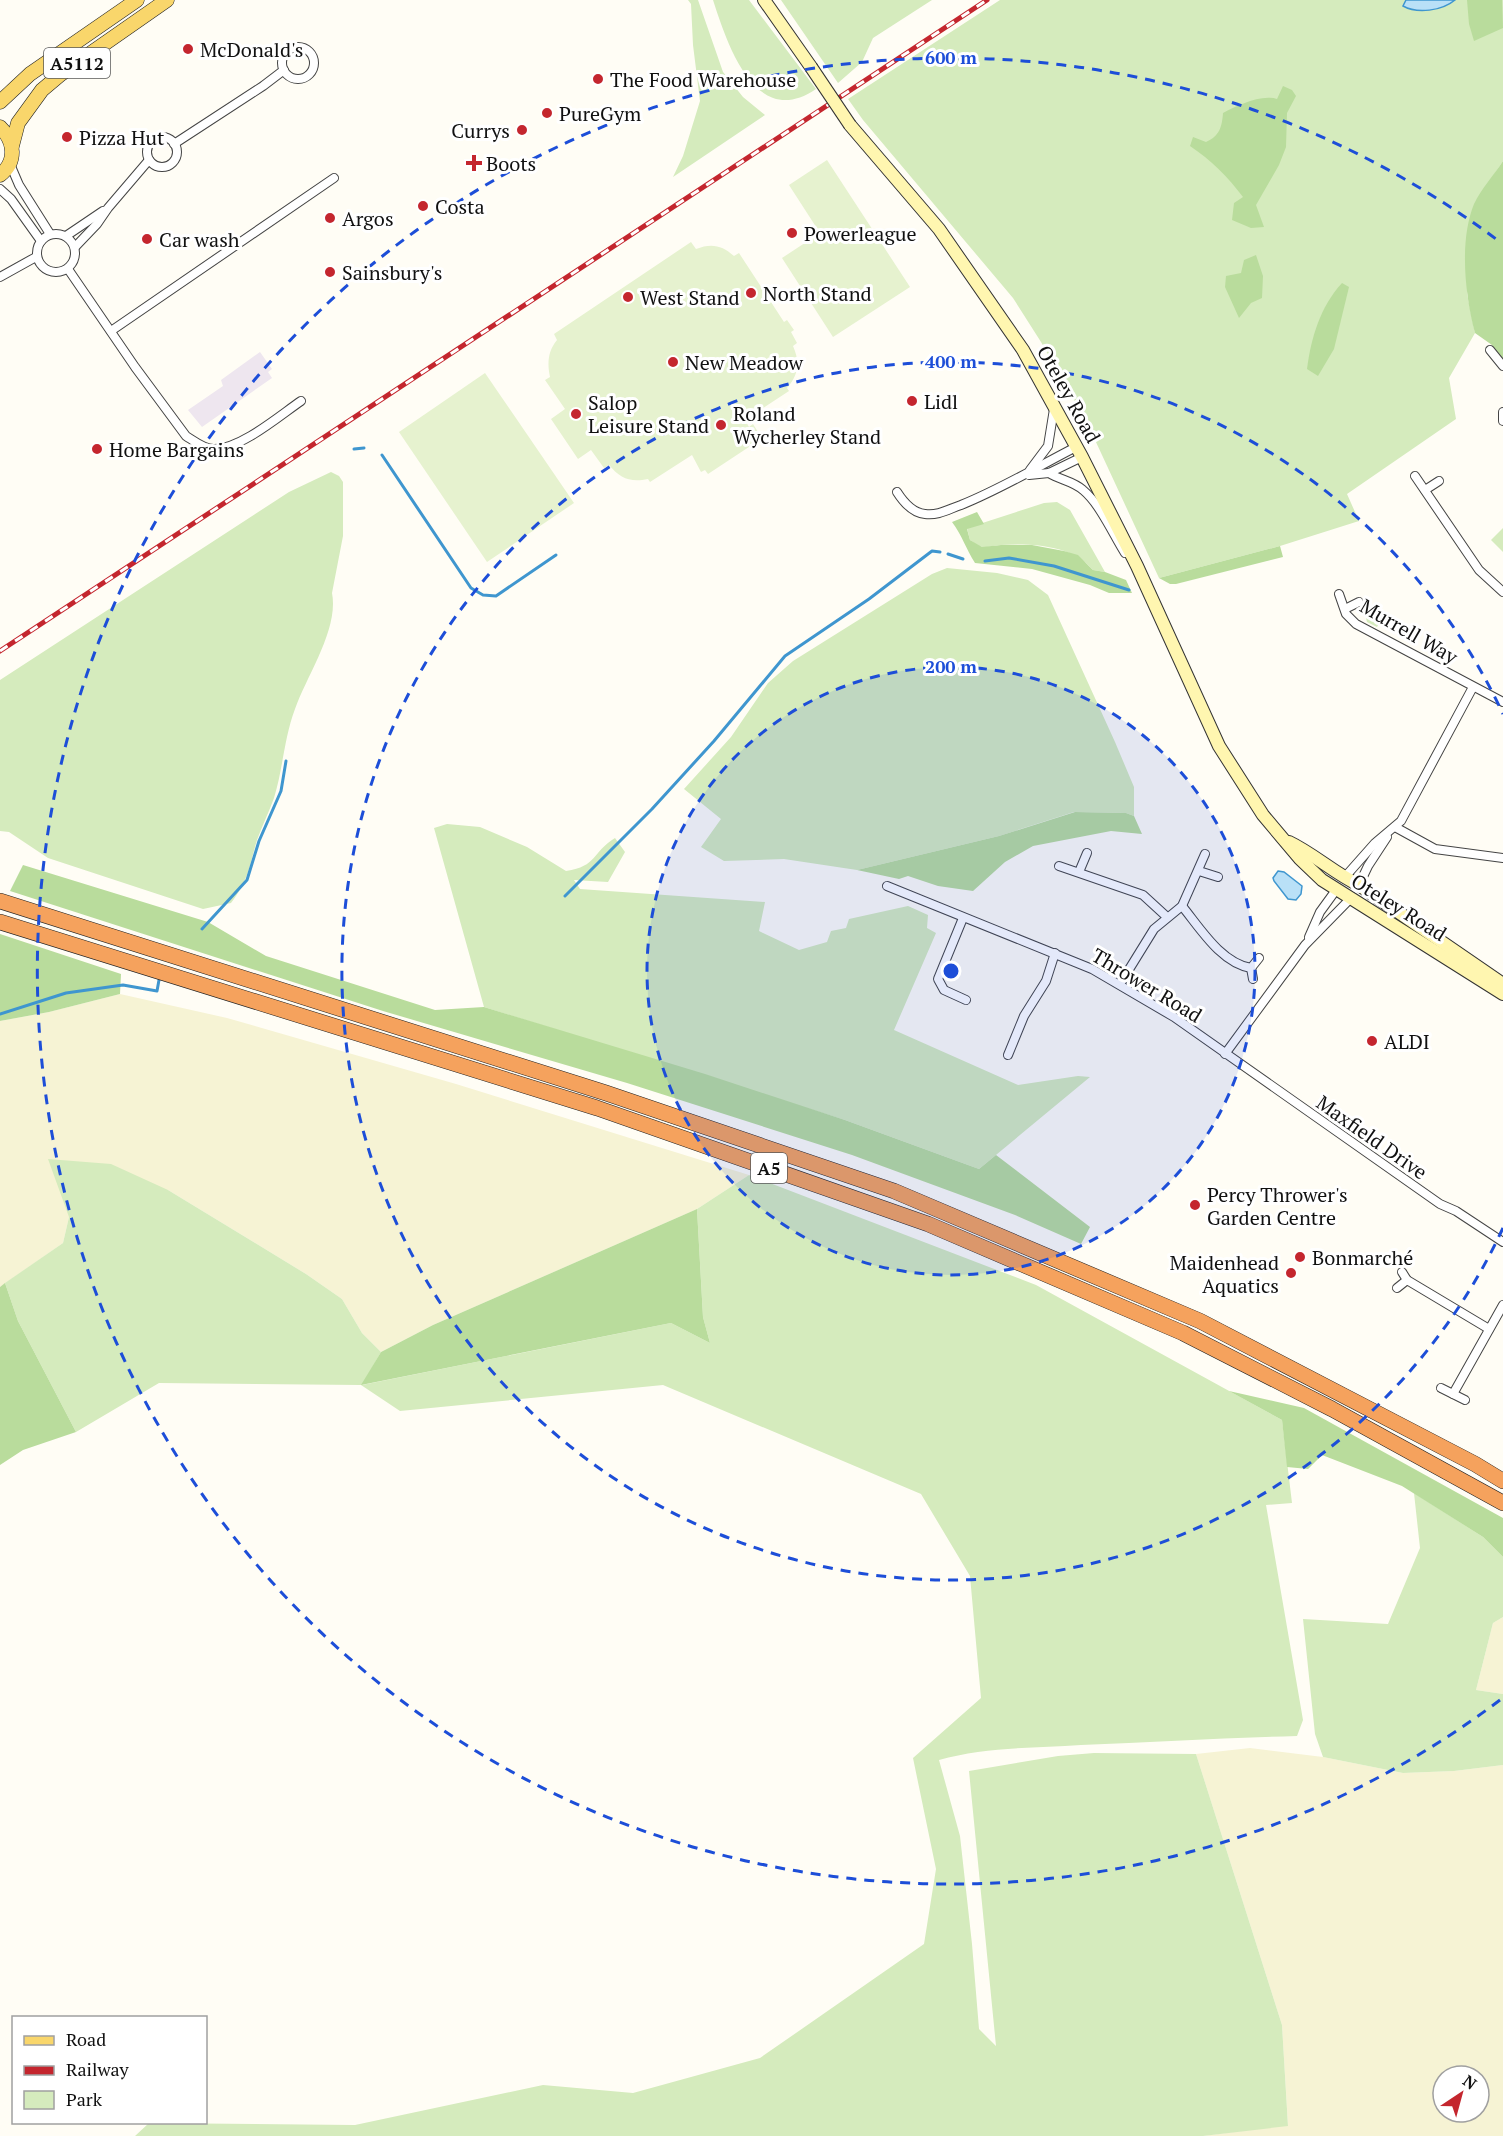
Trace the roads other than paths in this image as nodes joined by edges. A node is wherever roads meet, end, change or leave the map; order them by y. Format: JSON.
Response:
{"nodes":[{"id":1,"x":137,"y":0,"type":"edge"},
{"id":2,"x":167,"y":0,"type":"edge"},
{"id":3,"x":764,"y":0,"type":"edge"},
{"id":4,"x":284,"y":70,"type":"dead end"},
{"id":5,"x":0,"y":102,"type":"edge"},
{"id":6,"x":0,"y":127,"type":"edge"},
{"id":7,"x":174,"y":144,"type":"junction"},
{"id":8,"x":12,"y":146,"type":"junction"},
{"id":9,"x":149,"y":160,"type":"junction"},
{"id":10,"x":10,"y":164,"type":"junction"},
{"id":11,"x":0,"y":175,"type":"edge"},
{"id":12,"x":334,"y":178,"type":"dead end"},
{"id":13,"x":0,"y":189,"type":"edge"},
{"id":14,"x":108,"y":208,"type":"junction"},
{"id":15,"x":51,"y":234,"type":"junction"},
{"id":16,"x":66,"y":236,"type":"junction"},
{"id":17,"x":41,"y":241,"type":"junction"},
{"id":18,"x":75,"y":248,"type":"junction"},
{"id":19,"x":36,"y":257,"type":"junction"},
{"id":20,"x":68,"y":269,"type":"junction"},
{"id":21,"x":0,"y":277,"type":"edge"},
{"id":22,"x":111,"y":331,"type":"junction"},
{"id":23,"x":1490,"y":350,"type":"dead end"},
{"id":24,"x":1503,"y":366,"type":"edge"},
{"id":25,"x":301,"y":401,"type":"dead end"},
{"id":26,"x":1055,"y":408,"type":"junction"},
{"id":27,"x":1503,"y":412,"type":"edge"},
{"id":28,"x":1503,"y":418,"type":"edge"},
{"id":29,"x":1079,"y":452,"type":"junction"},
{"id":30,"x":1049,"y":473,"type":"junction"},
{"id":31,"x":1026,"y":475,"type":"junction"},
{"id":32,"x":1415,"y":476,"type":"dead end"},
{"id":33,"x":1439,"y":481,"type":"dead end"},
{"id":34,"x":1425,"y":490,"type":"junction"},
{"id":35,"x":897,"y":492,"type":"dead end"},
{"id":36,"x":1137,"y":566,"type":"junction"},
{"id":37,"x":1503,"y":592,"type":"edge"},
{"id":38,"x":1340,"y":594,"type":"dead end"},
{"id":39,"x":1359,"y":602,"type":"dead end"},
{"id":40,"x":1345,"y":609,"type":"junction"},
{"id":41,"x":1473,"y":687,"type":"junction"},
{"id":42,"x":1503,"y":702,"type":"edge"},
{"id":43,"x":1393,"y":829,"type":"junction"},
{"id":44,"x":1286,"y":840,"type":"junction"},
{"id":45,"x":1087,"y":853,"type":"dead end"},
{"id":46,"x":1205,"y":854,"type":"dead end"},
{"id":47,"x":1503,"y":858,"type":"edge"},
{"id":48,"x":1059,"y":866,"type":"dead end"},
{"id":49,"x":1199,"y":871,"type":"junction"},
{"id":50,"x":1079,"y":872,"type":"junction"},
{"id":51,"x":1218,"y":877,"type":"dead end"},
{"id":52,"x":1344,"y":878,"type":"junction"},
{"id":53,"x":1359,"y":885,"type":"junction"},
{"id":54,"x":887,"y":886,"type":"dead end"},
{"id":55,"x":1336,"y":890,"type":"junction"},
{"id":56,"x":1350,"y":898,"type":"junction"},
{"id":57,"x":0,"y":902,"type":"edge"},
{"id":58,"x":1182,"y":906,"type":"junction"},
{"id":59,"x":1167,"y":917,"type":"junction"},
{"id":60,"x":963,"y":918,"type":"junction"},
{"id":61,"x":0,"y":922,"type":"edge"},
{"id":62,"x":1307,"y":943,"type":"junction"},
{"id":63,"x":1055,"y":953,"type":"junction"},
{"id":64,"x":1259,"y":958,"type":"dead end"},
{"id":65,"x":1251,"y":968,"type":"junction"},
{"id":66,"x":1253,"y":979,"type":"dead end"},
{"id":67,"x":1120,"y":984,"type":"junction"},
{"id":68,"x":1503,"y":984,"type":"edge"},
{"id":69,"x":1503,"y":994,"type":"edge"},
{"id":70,"x":966,"y":1000,"type":"dead end"},
{"id":71,"x":1225,"y":1054,"type":"junction"},
{"id":72,"x":1008,"y":1055,"type":"dead end"},
{"id":73,"x":1503,"y":1242,"type":"edge"},
{"id":74,"x":1402,"y":1272,"type":"dead end"},
{"id":75,"x":1407,"y":1280,"type":"junction"},
{"id":76,"x":1397,"y":1288,"type":"dead end"},
{"id":77,"x":1503,"y":1305,"type":"edge"},
{"id":78,"x":1489,"y":1329,"type":"junction"},
{"id":79,"x":1441,"y":1388,"type":"dead end"},
{"id":80,"x":1454,"y":1394,"type":"junction"},
{"id":81,"x":1465,"y":1400,"type":"dead end"},
{"id":82,"x":1503,"y":1481,"type":"edge"},
{"id":83,"x":1503,"y":1503,"type":"edge"}],
"edges":[{"from":1,"to":5,"type":"main road","number":"A5112"},
{"from":2,"to":8,"type":"main road","number":"A5112"},
{"from":3,"to":26,"type":"main road","name":"Oteley Road","bridge":true},
{"from":4,"to":7,"type":"street"},
{"from":6,"to":8,"type":"main road"},
{"from":7,"to":9,"type":"street"},
{"from":7,"to":9,"type":"street"},
{"from":8,"to":10,"type":"main road","number":"A5112"},
{"from":9,"to":14,"type":"street"},
{"from":10,"to":11,"type":"main road"},
{"from":10,"to":15,"type":"street"},
{"from":12,"to":22,"type":"street"},
{"from":13,"to":17,"type":"street"},
{"from":14,"to":16,"type":"street"},
{"from":14,"to":18,"type":"street"},
{"from":15,"to":16,"type":"street"},
{"from":15,"to":17,"type":"street"},
{"from":16,"to":18,"type":"street"},
{"from":17,"to":19,"type":"street"},
{"from":18,"to":20,"type":"street"},
{"from":19,"to":20,"type":"street"},
{"from":19,"to":21,"type":"street"},
{"from":20,"to":22,"type":"street"},
{"from":22,"to":25,"type":"street"},
{"from":23,"to":24,"type":"street"},
{"from":26,"to":29,"type":"main road","name":"Oteley Road"},
{"from":26,"to":31,"type":"street"},
{"from":27,"to":28,"type":"street"},
{"from":29,"to":30,"type":"street"},
{"from":29,"to":31,"type":"street"},
{"from":29,"to":36,"type":"main road","name":"Oteley Road"},
{"from":30,"to":31,"type":"street"},
{"from":30,"to":36,"type":"street"},
{"from":31,"to":35,"type":"street"},
{"from":32,"to":34,"type":"street"},
{"from":33,"to":34,"type":"street"},
{"from":34,"to":37,"type":"street"},
{"from":36,"to":44,"type":"main road","name":"Oteley Road"},
{"from":38,"to":40,"type":"street","name":"Murrell Way"},
{"from":39,"to":40,"type":"street"},
{"from":40,"to":41,"type":"street","name":"Murrell Way"},
{"from":41,"to":42,"type":"street","name":"Murrell Way"},
{"from":41,"to":43,"type":"street"},
{"from":43,"to":47,"type":"street"},
{"from":43,"to":52,"type":"street"},
{"from":43,"to":53,"type":"street"},
{"from":44,"to":52,"type":"main road","name":"Oteley Road"},
{"from":44,"to":55,"type":"main road","name":"Oteley Road"},
{"from":45,"to":50,"type":"street"},
{"from":46,"to":49,"type":"street"},
{"from":48,"to":50,"type":"street"},
{"from":49,"to":51,"type":"street"},
{"from":49,"to":58,"type":"street"},
{"from":50,"to":59,"type":"street"},
{"from":52,"to":53,"type":"main road","name":"Oteley Road"},
{"from":52,"to":55,"type":"main road"},
{"from":53,"to":56,"type":"main road"},
{"from":53,"to":68,"type":"main road","name":"Oteley Road"},
{"from":54,"to":60,"type":"street","name":"Thrower Road"},
{"from":55,"to":56,"type":"main road","name":"Oteley Road"},
{"from":55,"to":62,"type":"street"},
{"from":56,"to":62,"type":"street"},
{"from":56,"to":69,"type":"main road","name":"Oteley Road"},
{"from":57,"to":82,"type":"highway","number":"A5"},
{"from":58,"to":59,"type":"street"},
{"from":58,"to":65,"type":"street"},
{"from":59,"to":67,"type":"street"},
{"from":60,"to":63,"type":"street","name":"Thrower Road"},
{"from":60,"to":70,"type":"street"},
{"from":61,"to":83,"type":"highway","number":"A5"},
{"from":62,"to":71,"type":"street"},
{"from":63,"to":67,"type":"street","name":"Thrower Road"},
{"from":63,"to":72,"type":"street"},
{"from":64,"to":65,"type":"street"},
{"from":65,"to":66,"type":"street"},
{"from":67,"to":71,"type":"street","name":"Thrower Road"},
{"from":71,"to":73,"type":"street","name":"Maxfield Drive"},
{"from":74,"to":75,"type":"street"},
{"from":75,"to":76,"type":"street"},
{"from":75,"to":78,"type":"street"},
{"from":77,"to":78,"type":"street"},
{"from":78,"to":80,"type":"street"},
{"from":79,"to":80,"type":"street"},
{"from":80,"to":81,"type":"street"}]}
